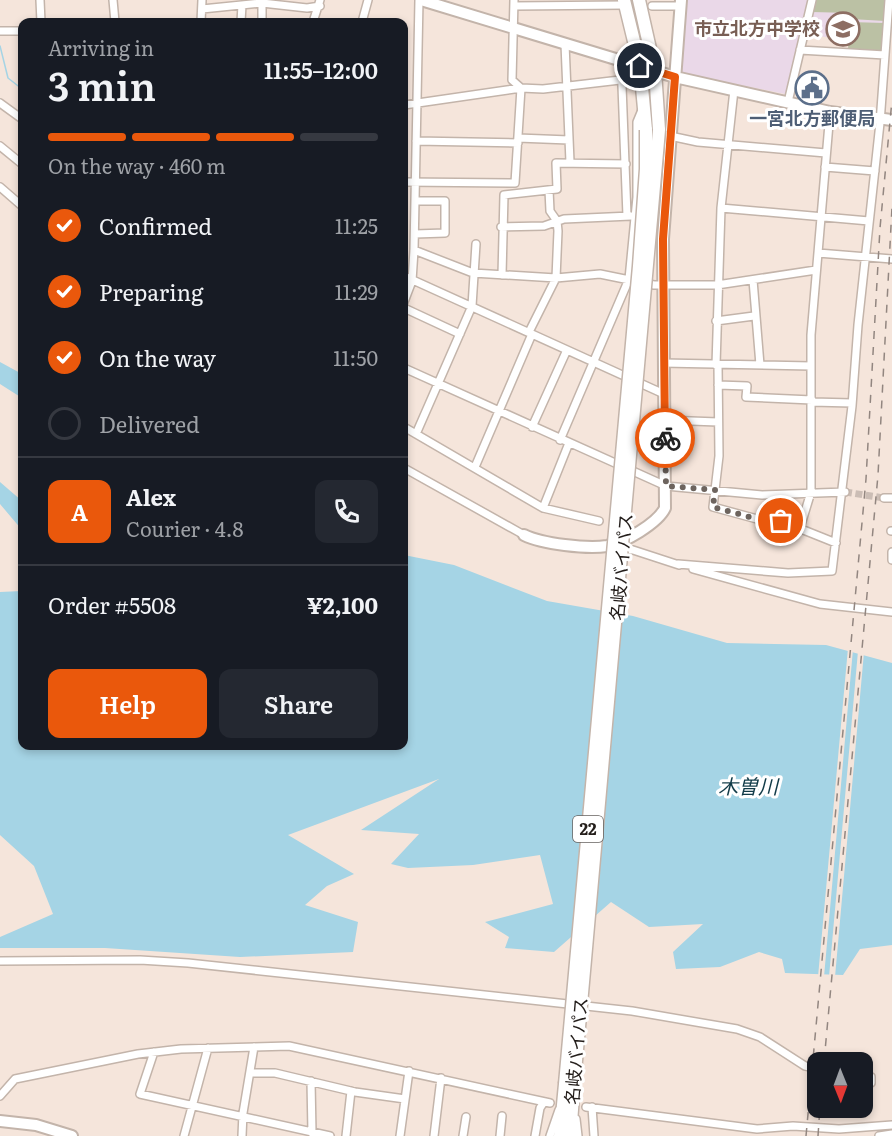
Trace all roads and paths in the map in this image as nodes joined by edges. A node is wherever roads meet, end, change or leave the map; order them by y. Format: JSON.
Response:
{"nodes":[{"id":1,"x":40,"y":0,"type":"edge"},
{"id":2,"x":113,"y":0,"type":"edge"},
{"id":3,"x":202,"y":0,"type":"edge"},
{"id":4,"x":368,"y":0,"type":"edge"},
{"id":5,"x":420,"y":0,"type":"edge"},
{"id":6,"x":812,"y":0,"type":"edge"},
{"id":7,"x":890,"y":0,"type":"edge"},
{"id":8,"x":436,"y":2,"type":"edge"},
{"id":9,"x":624,"y":2,"type":"edge"},
{"id":10,"x":262,"y":3,"type":"junction"},
{"id":11,"x":320,"y":3,"type":"edge"},
{"id":12,"x":514,"y":3,"type":"edge"},
{"id":13,"x":643,"y":3,"type":"edge"},
{"id":14,"x":680,"y":3,"type":"edge"},
{"id":15,"x":242,"y":4,"type":"junction"},
{"id":16,"x":202,"y":9,"type":"junction"},
{"id":17,"x":41,"y":18,"type":"edge"},
{"id":18,"x":115,"y":18,"type":"edge"},
{"id":19,"x":201,"y":18,"type":"edge"},
{"id":20,"x":241,"y":18,"type":"edge"},
{"id":21,"x":262,"y":18,"type":"edge"},
{"id":22,"x":314,"y":18,"type":"edge"},
{"id":23,"x":363,"y":18,"type":"edge"},
{"id":24,"x":514,"y":28,"type":"junction"},
{"id":25,"x":0,"y":31,"type":"edge"},
{"id":26,"x":18,"y":31,"type":"edge"},
{"id":27,"x":565,"y":44,"type":"junction"},
{"id":28,"x":800,"y":50,"type":"junction"},
{"id":29,"x":885,"y":55,"type":"junction"},
{"id":30,"x":621,"y":60,"type":"junction"},
{"id":31,"x":640,"y":66,"type":"junction"},
{"id":32,"x":655,"y":71,"type":"junction"},
{"id":33,"x":675,"y":77,"type":"junction"},
{"id":34,"x":620,"y":80,"type":"junction"},
{"id":35,"x":566,"y":86,"type":"junction"},
{"id":36,"x":521,"y":88,"type":"junction"},
{"id":37,"x":734,"y":90,"type":"junction"},
{"id":38,"x":788,"y":102,"type":"junction"},
{"id":39,"x":0,"y":103,"type":"edge"},
{"id":40,"x":408,"y":105,"type":"edge"},
{"id":41,"x":417,"y":105,"type":"junction"},
{"id":42,"x":644,"y":106,"type":"junction"},
{"id":43,"x":830,"y":112,"type":"junction"},
{"id":44,"x":18,"y":116,"type":"edge"},
{"id":45,"x":880,"y":120,"type":"junction"},
{"id":46,"x":892,"y":120,"type":"edge"},
{"id":47,"x":665,"y":133,"type":"junction"},
{"id":48,"x":569,"y":140,"type":"junction"},
{"id":49,"x":416,"y":141,"type":"junction"},
{"id":50,"x":518,"y":141,"type":"junction"},
{"id":51,"x":728,"y":145,"type":"junction"},
{"id":52,"x":0,"y":146,"type":"edge"},
{"id":53,"x":826,"y":153,"type":"junction"},
{"id":54,"x":18,"y":161,"type":"edge"},
{"id":55,"x":570,"y":162,"type":"junction"},
{"id":56,"x":626,"y":164,"type":"junction"},
{"id":57,"x":825,"y":167,"type":"junction"},
{"id":58,"x":875,"y":171,"type":"junction"},
{"id":59,"x":408,"y":182,"type":"edge"},
{"id":60,"x":415,"y":183,"type":"junction"},
{"id":61,"x":515,"y":183,"type":"junction"},
{"id":62,"x":0,"y":187,"type":"edge"},
{"id":63,"x":549,"y":190,"type":"junction"},
{"id":64,"x":514,"y":194,"type":"junction"},
{"id":65,"x":415,"y":201,"type":"junction"},
{"id":66,"x":18,"y":203,"type":"edge"},
{"id":67,"x":721,"y":208,"type":"junction"},
{"id":68,"x":627,"y":216,"type":"junction"},
{"id":69,"x":636,"y":216,"type":"junction"},
{"id":70,"x":820,"y":217,"type":"junction"},
{"id":71,"x":557,"y":220,"type":"junction"},
{"id":72,"x":869,"y":221,"type":"junction"},
{"id":73,"x":501,"y":227,"type":"junction"},
{"id":74,"x":415,"y":234,"type":"junction"},
{"id":75,"x":476,"y":244,"type":"dead end"},
{"id":76,"x":414,"y":250,"type":"junction"},
{"id":77,"x":818,"y":253,"type":"junction"},
{"id":78,"x":865,"y":257,"type":"junction"},
{"id":79,"x":892,"y":259,"type":"edge"},
{"id":80,"x":816,"y":270,"type":"junction"},
{"id":81,"x":473,"y":273,"type":"junction"},
{"id":82,"x":502,"y":275,"type":"junction"},
{"id":83,"x":408,"y":278,"type":"edge"},
{"id":84,"x":556,"y":278,"type":"junction"},
{"id":85,"x":629,"y":279,"type":"junction"},
{"id":86,"x":753,"y":280,"type":"junction"},
{"id":87,"x":412,"y":281,"type":"junction"},
{"id":88,"x":662,"y":285,"type":"junction"},
{"id":89,"x":717,"y":285,"type":"junction"},
{"id":90,"x":408,"y":292,"type":"edge"},
{"id":91,"x":472,"y":306,"type":"junction"},
{"id":92,"x":408,"y":311,"type":"edge"},
{"id":93,"x":754,"y":316,"type":"junction"},
{"id":94,"x":716,"y":321,"type":"junction"},
{"id":95,"x":530,"y":333,"type":"junction"},
{"id":96,"x":460,"y":334,"type":"junction"},
{"id":97,"x":566,"y":352,"type":"junction"},
{"id":98,"x":663,"y":363,"type":"junction"},
{"id":99,"x":595,"y":364,"type":"junction"},
{"id":100,"x":717,"y":365,"type":"junction"},
{"id":101,"x":760,"y":365,"type":"junction"},
{"id":102,"x":811,"y":366,"type":"junction"},
{"id":103,"x":408,"y":370,"type":"edge"},
{"id":104,"x":439,"y":383,"type":"junction"},
{"id":105,"x":718,"y":385,"type":"junction"},
{"id":106,"x":664,"y":394,"type":"junction"},
{"id":107,"x":812,"y":401,"type":"junction"},
{"id":108,"x":852,"y":403,"type":"junction"},
{"id":109,"x":498,"y":410,"type":"junction"},
{"id":110,"x":664,"y":420,"type":"junction"},
{"id":111,"x":718,"y":422,"type":"junction"},
{"id":112,"x":532,"y":427,"type":"junction"},
{"id":113,"x":408,"y":429,"type":"edge"},
{"id":114,"x":416,"y":434,"type":"junction"},
{"id":115,"x":560,"y":440,"type":"junction"},
{"id":116,"x":569,"y":443,"type":"junction"},
{"id":117,"x":474,"y":467,"type":"junction"},
{"id":118,"x":408,"y":470,"type":"edge"},
{"id":119,"x":666,"y":486,"type":"junction"},
{"id":120,"x":715,"y":490,"type":"junction"},
{"id":121,"x":842,"y":491,"type":"junction"},
{"id":122,"x":812,"y":492,"type":"junction"},
{"id":123,"x":543,"y":508,"type":"junction"},
{"id":124,"x":599,"y":521,"type":"dead end"},
{"id":125,"x":800,"y":528,"type":"junction"},
{"id":126,"x":524,"y":535,"type":"joint"},
{"id":127,"x":836,"y":543,"type":"junction"},
{"id":128,"x":609,"y":545,"type":"junction"},
{"id":129,"x":892,"y":552,"type":"edge"},
{"id":130,"x":892,"y":560,"type":"edge"},
{"id":131,"x":678,"y":564,"type":"junction"},
{"id":132,"x":892,"y":612,"type":"edge"},
{"id":133,"x":0,"y":961,"type":"edge"},
{"id":134,"x":254,"y":1047,"type":"junction"},
{"id":135,"x":208,"y":1048,"type":"junction"},
{"id":136,"x":154,"y":1052,"type":"junction"},
{"id":137,"x":807,"y":1066,"type":"edge"},
{"id":138,"x":409,"y":1071,"type":"junction"},
{"id":139,"x":252,"y":1073,"type":"junction"},
{"id":140,"x":441,"y":1078,"type":"junction"},
{"id":141,"x":311,"y":1081,"type":"junction"},
{"id":142,"x":569,"y":1089,"type":"junction"},
{"id":143,"x":351,"y":1091,"type":"junction"},
{"id":144,"x":0,"y":1096,"type":"edge"},
{"id":145,"x":405,"y":1099,"type":"junction"},
{"id":146,"x":193,"y":1106,"type":"junction"},
{"id":147,"x":502,"y":1116,"type":"dead end"},
{"id":148,"x":243,"y":1117,"type":"junction"},
{"id":149,"x":466,"y":1117,"type":"dead end"},
{"id":150,"x":0,"y":1121,"type":"edge"},
{"id":151,"x":892,"y":1125,"type":"edge"},
{"id":152,"x":828,"y":1133,"type":"edge"},
{"id":153,"x":312,"y":1134,"type":"edge"},
{"id":154,"x":892,"y":1134,"type":"edge"},
{"id":155,"x":72,"y":1136,"type":"edge"},
{"id":156,"x":184,"y":1136,"type":"edge"},
{"id":157,"x":242,"y":1136,"type":"edge"},
{"id":158,"x":330,"y":1136,"type":"edge"},
{"id":159,"x":346,"y":1136,"type":"edge"},
{"id":160,"x":400,"y":1136,"type":"edge"},
{"id":161,"x":434,"y":1136,"type":"edge"},
{"id":162,"x":463,"y":1136,"type":"edge"},
{"id":163,"x":500,"y":1136,"type":"edge"},
{"id":164,"x":535,"y":1136,"type":"edge"},
{"id":165,"x":550,"y":1136,"type":"edge"},
{"id":166,"x":560,"y":1136,"type":"edge"},
{"id":167,"x":570,"y":1136,"type":"edge"},
{"id":168,"x":578,"y":1136,"type":"edge"},
{"id":169,"x":594,"y":1136,"type":"edge"},
{"id":170,"x":879,"y":1136,"type":"edge"}],
"edges":[{"from":1,"to":17,"type":"street"},
{"from":2,"to":18,"type":"street"},
{"from":3,"to":16,"type":"street"},
{"from":4,"to":23,"type":"street"},
{"from":5,"to":8,"type":"main road"},
{"from":5,"to":41,"type":"street"},
{"from":6,"to":28,"type":"street"},
{"from":7,"to":29,"type":"street"},
{"from":8,"to":24,"type":"main road"},
{"from":9,"to":12,"type":"street"},
{"from":9,"to":31,"type":"highway","name":"名岐バイパス","number":"22"},
{"from":10,"to":11,"type":"street"},
{"from":10,"to":15,"type":"street"},
{"from":10,"to":21,"type":"street"},
{"from":11,"to":22,"type":"street"},
{"from":12,"to":24,"type":"street"},
{"from":13,"to":14,"type":"street"},
{"from":13,"to":32,"type":"highway","name":"名岐バイパス","number":"22"},
{"from":14,"to":33,"type":"main road"},
{"from":15,"to":16,"type":"street"},
{"from":15,"to":20,"type":"street"},
{"from":16,"to":19,"type":"street"},
{"from":24,"to":27,"type":"main road"},
{"from":24,"to":36,"type":"street"},
{"from":25,"to":26,"type":"street"},
{"from":27,"to":30,"type":"main road"},
{"from":27,"to":35,"type":"street"},
{"from":28,"to":29,"type":"street"},
{"from":28,"to":38,"type":"street"},
{"from":29,"to":45,"type":"street"},
{"from":30,"to":31,"type":"main road"},
{"from":30,"to":34,"type":"street"},
{"from":31,"to":32,"type":"main road"},
{"from":31,"to":42,"type":"highway","name":"名岐バイパス","number":"22"},
{"from":32,"to":33,"type":"main road"},
{"from":32,"to":47,"type":"highway","name":"名岐バイパス","number":"22"},
{"from":33,"to":37,"type":"main road"},
{"from":33,"to":47,"type":"main road"},
{"from":34,"to":35,"type":"street"},
{"from":34,"to":56,"type":"street"},
{"from":35,"to":36,"type":"street"},
{"from":35,"to":48,"type":"street"},
{"from":36,"to":41,"type":"street"},
{"from":36,"to":50,"type":"street"},
{"from":37,"to":38,"type":"main road"},
{"from":37,"to":51,"type":"street"},
{"from":38,"to":43,"type":"main road"},
{"from":39,"to":44,"type":"street"},
{"from":40,"to":41,"type":"street"},
{"from":41,"to":49,"type":"street"},
{"from":42,"to":69,"type":"street"},
{"from":42,"to":142,"type":"highway","name":"名岐バイパス","number":"22","bridge":true},
{"from":43,"to":45,"type":"main road"},
{"from":43,"to":53,"type":"street"},
{"from":45,"to":46,"type":"main road"},
{"from":45,"to":58,"type":"street"},
{"from":47,"to":51,"type":"street"},
{"from":47,"to":88,"type":"main road"},
{"from":47,"to":142,"type":"highway","name":"名岐バイパス","number":"22","bridge":true},
{"from":48,"to":50,"type":"street"},
{"from":48,"to":55,"type":"street"},
{"from":49,"to":50,"type":"street"},
{"from":49,"to":60,"type":"street"},
{"from":50,"to":61,"type":"street"},
{"from":51,"to":53,"type":"street"},
{"from":51,"to":67,"type":"street"},
{"from":52,"to":54,"type":"street"},
{"from":53,"to":57,"type":"street"},
{"from":55,"to":56,"type":"street"},
{"from":55,"to":63,"type":"street"},
{"from":56,"to":68,"type":"street"},
{"from":57,"to":58,"type":"street"},
{"from":57,"to":70,"type":"street"},
{"from":58,"to":72,"type":"street"},
{"from":59,"to":60,"type":"street"},
{"from":60,"to":61,"type":"street"},
{"from":60,"to":65,"type":"street"},
{"from":61,"to":64,"type":"street"},
{"from":62,"to":66,"type":"street"},
{"from":63,"to":64,"type":"street"},
{"from":63,"to":71,"type":"street"},
{"from":64,"to":73,"type":"street"},
{"from":65,"to":74,"type":"street"},
{"from":65,"to":74,"type":"street"},
{"from":67,"to":70,"type":"street"},
{"from":67,"to":89,"type":"street"},
{"from":68,"to":69,"type":"street"},
{"from":68,"to":71,"type":"street"},
{"from":69,"to":85,"type":"street"},
{"from":70,"to":72,"type":"street"},
{"from":70,"to":77,"type":"street"},
{"from":71,"to":73,"type":"street"},
{"from":71,"to":84,"type":"street"},
{"from":72,"to":78,"type":"street"},
{"from":73,"to":82,"type":"street"},
{"from":74,"to":76,"type":"street"},
{"from":75,"to":81,"type":"street"},
{"from":76,"to":81,"type":"street"},
{"from":76,"to":87,"type":"street"},
{"from":77,"to":78,"type":"street"},
{"from":77,"to":80,"type":"street"},
{"from":78,"to":79,"type":"street"},
{"from":78,"to":108,"type":"street"},
{"from":80,"to":86,"type":"street"},
{"from":80,"to":102,"type":"street"},
{"from":81,"to":82,"type":"street"},
{"from":81,"to":91,"type":"street"},
{"from":82,"to":84,"type":"street"},
{"from":83,"to":87,"type":"street"},
{"from":84,"to":85,"type":"street"},
{"from":84,"to":95,"type":"street"},
{"from":85,"to":88,"type":"street"},
{"from":85,"to":99,"type":"street"},
{"from":86,"to":89,"type":"street"},
{"from":86,"to":93,"type":"street"},
{"from":87,"to":90,"type":"street"},
{"from":87,"to":91,"type":"street"},
{"from":88,"to":89,"type":"street"},
{"from":88,"to":98,"type":"main road"},
{"from":89,"to":94,"type":"street"},
{"from":91,"to":95,"type":"street"},
{"from":91,"to":96,"type":"street"},
{"from":92,"to":96,"type":"street"},
{"from":93,"to":94,"type":"street"},
{"from":93,"to":101,"type":"street"},
{"from":94,"to":100,"type":"street"},
{"from":95,"to":97,"type":"street"},
{"from":95,"to":109,"type":"street"},
{"from":96,"to":104,"type":"street"},
{"from":97,"to":99,"type":"street"},
{"from":97,"to":112,"type":"street"},
{"from":98,"to":100,"type":"street"},
{"from":98,"to":106,"type":"main road"},
{"from":99,"to":106,"type":"street"},
{"from":99,"to":115,"type":"street"},
{"from":100,"to":101,"type":"street"},
{"from":100,"to":105,"type":"street"},
{"from":101,"to":102,"type":"street"},
{"from":102,"to":107,"type":"street"},
{"from":103,"to":104,"type":"street"},
{"from":104,"to":109,"type":"street"},
{"from":104,"to":114,"type":"street"},
{"from":105,"to":107,"type":"street"},
{"from":105,"to":111,"type":"street"},
{"from":106,"to":110,"type":"main road"},
{"from":107,"to":108,"type":"street"},
{"from":107,"to":122,"type":"street"},
{"from":108,"to":121,"type":"street"},
{"from":109,"to":112,"type":"street"},
{"from":109,"to":117,"type":"street"},
{"from":110,"to":111,"type":"street"},
{"from":110,"to":119,"type":"main road"},
{"from":111,"to":120,"type":"street"},
{"from":112,"to":115,"type":"street"},
{"from":113,"to":114,"type":"street"},
{"from":114,"to":117,"type":"street"},
{"from":115,"to":116,"type":"street"},
{"from":116,"to":119,"type":"street"},
{"from":116,"to":123,"type":"street"},
{"from":117,"to":123,"type":"street"},
{"from":118,"to":126,"type":"street"},
{"from":119,"to":120,"type":"street"},
{"from":119,"to":128,"type":"main road"},
{"from":120,"to":122,"type":"street"},
{"from":120,"to":125,"type":"street"},
{"from":121,"to":122,"type":"street"},
{"from":121,"to":127,"type":"street"},
{"from":122,"to":125,"type":"street"},
{"from":123,"to":124,"type":"street"},
{"from":125,"to":127,"type":"street"},
{"from":126,"to":128,"type":"main road"},
{"from":127,"to":131,"type":"street"},
{"from":128,"to":131,"type":"street"},
{"from":129,"to":130,"type":"street"},
{"from":131,"to":132,"type":"street"},
{"from":133,"to":137,"type":"street"},
{"from":134,"to":135,"type":"street"},
{"from":134,"to":138,"type":"street"},
{"from":134,"to":139,"type":"street"},
{"from":135,"to":136,"type":"street"},
{"from":135,"to":146,"type":"street"},
{"from":136,"to":144,"type":"street"},
{"from":136,"to":146,"type":"street"},
{"from":138,"to":140,"type":"street"},
{"from":138,"to":145,"type":"street"},
{"from":139,"to":141,"type":"street"},
{"from":139,"to":148,"type":"street"},
{"from":140,"to":161,"type":"street"},
{"from":140,"to":164,"type":"street"},
{"from":141,"to":143,"type":"street"},
{"from":141,"to":153,"type":"street"},
{"from":142,"to":165,"type":"street"},
{"from":142,"to":166,"type":"highway","name":"名岐バイパス","number":"22"},
{"from":142,"to":167,"type":"highway","name":"名岐バイパス","number":"22"},
{"from":142,"to":168,"type":"street"},
{"from":143,"to":145,"type":"street"},
{"from":143,"to":159,"type":"street"},
{"from":145,"to":160,"type":"street"},
{"from":146,"to":148,"type":"street"},
{"from":146,"to":156,"type":"street"},
{"from":147,"to":163,"type":"street"},
{"from":148,"to":153,"type":"street"},
{"from":148,"to":157,"type":"street"},
{"from":149,"to":162,"type":"street"},
{"from":150,"to":155,"type":"main road"},
{"from":151,"to":152,"type":"street"},
{"from":152,"to":169,"type":"street"},
{"from":153,"to":158,"type":"street"},
{"from":154,"to":170,"type":"street"}]}
